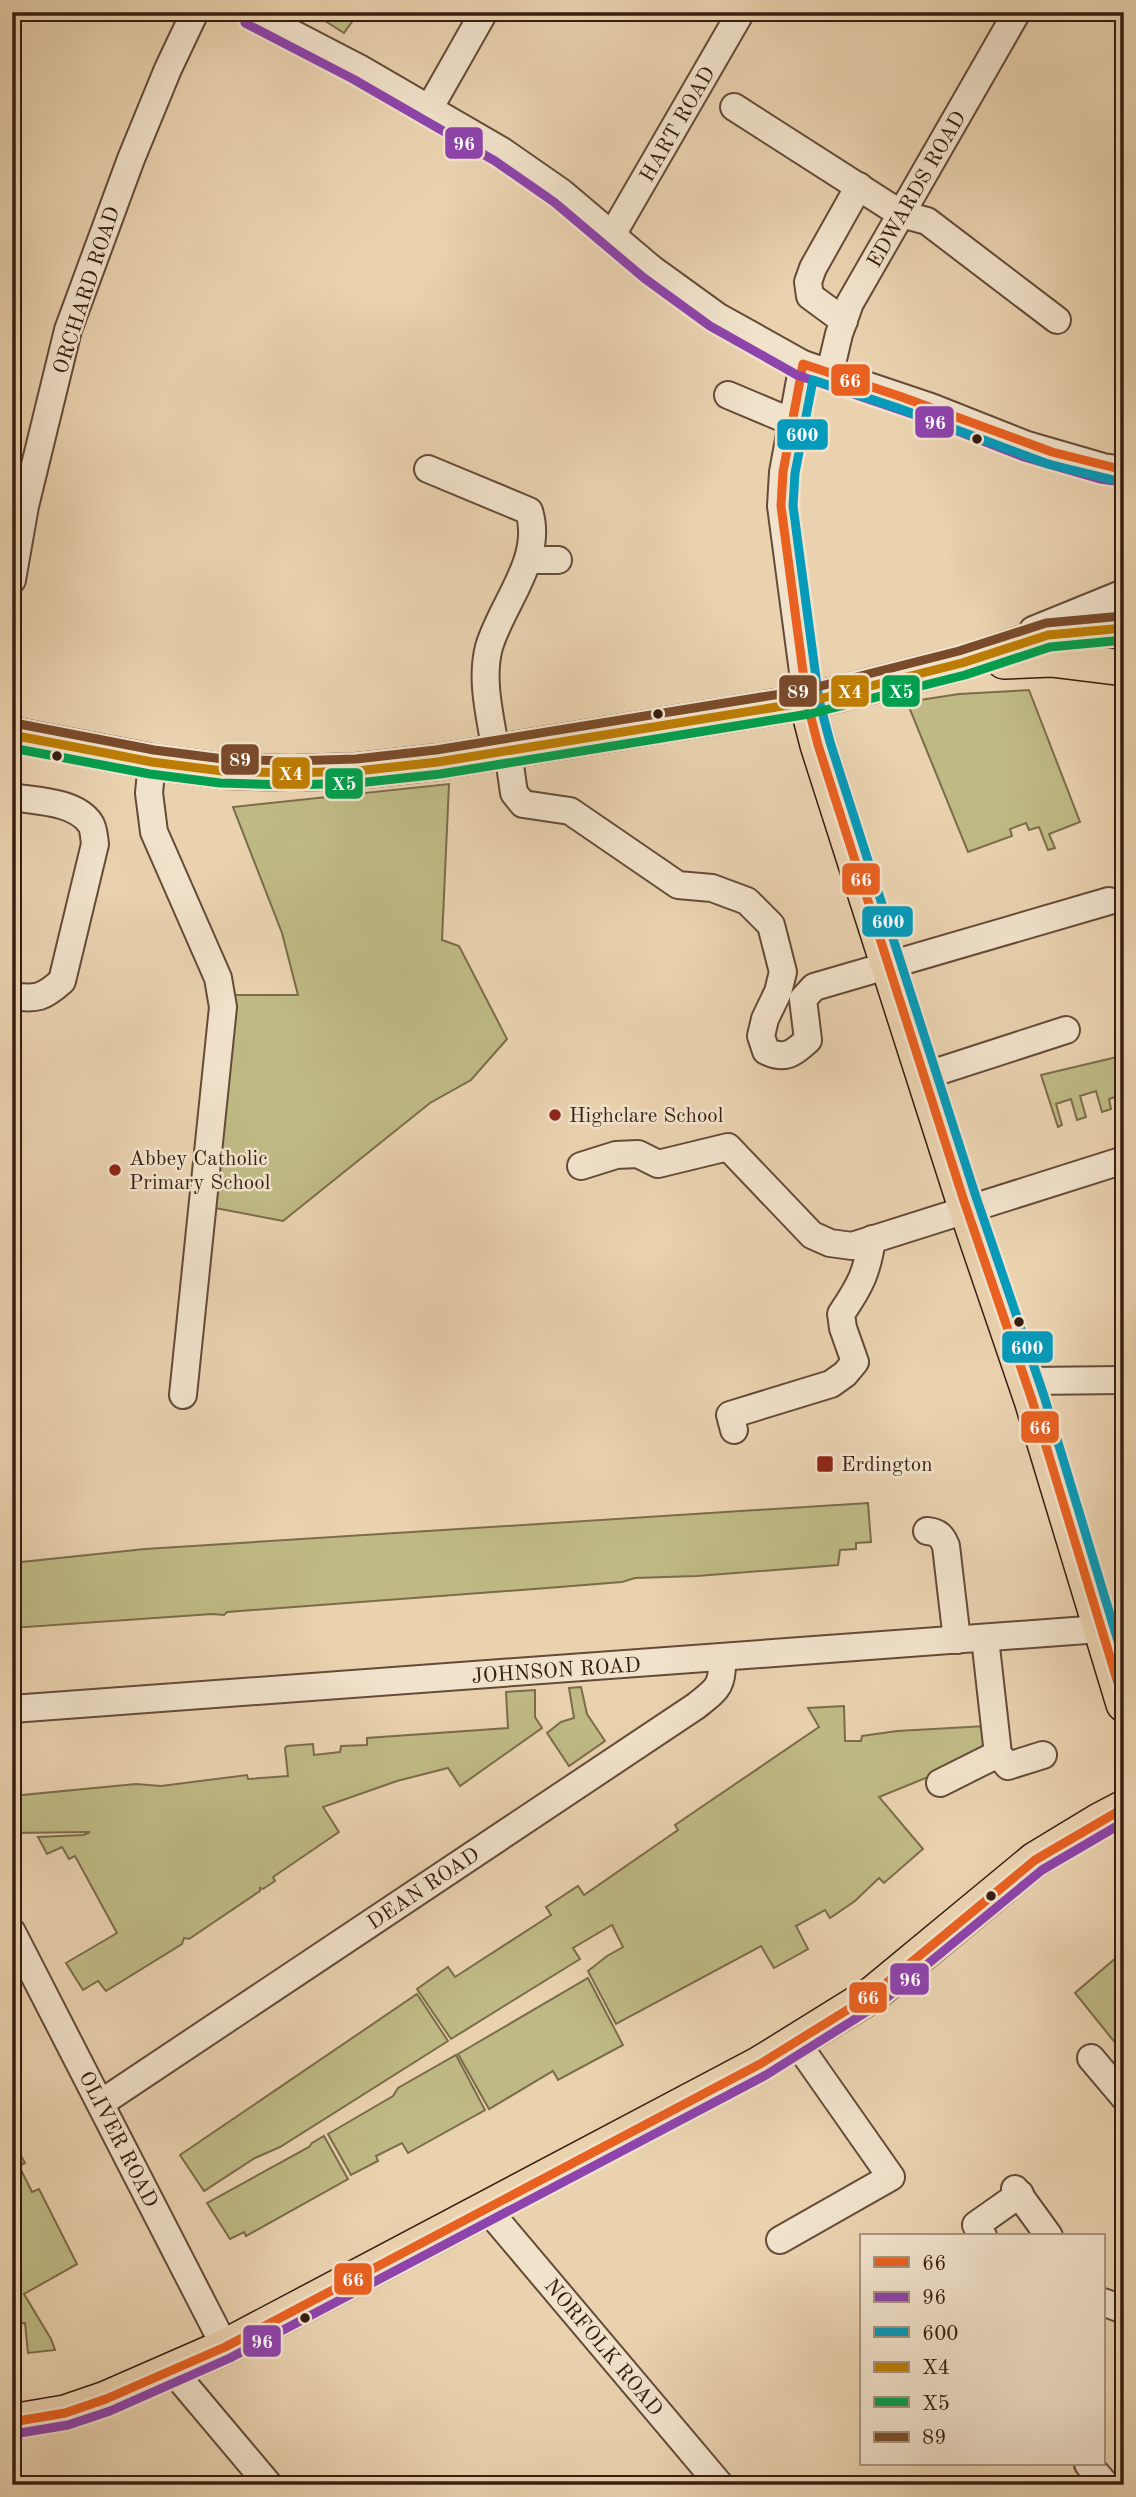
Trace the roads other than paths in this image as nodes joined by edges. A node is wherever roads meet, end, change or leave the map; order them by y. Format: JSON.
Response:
{"nodes":[{"id":1,"x":195,"y":12,"type":"edge"},
{"id":2,"x":251,"y":12,"type":"edge"},
{"id":3,"x":484,"y":12,"type":"edge"},
{"id":4,"x":741,"y":12,"type":"edge"},
{"id":5,"x":1017,"y":12,"type":"edge"},
{"id":6,"x":734,"y":107,"type":"dead end"},
{"id":7,"x":429,"y":109,"type":"junction"},
{"id":8,"x":859,"y":186,"type":"junction"},
{"id":9,"x":901,"y":214,"type":"junction"},
{"id":10,"x":612,"y":236,"type":"junction"},
{"id":11,"x":1057,"y":320,"type":"dead end"},
{"id":12,"x":844,"y":321,"type":"junction"},
{"id":13,"x":803,"y":364,"type":"junction"},
{"id":14,"x":830,"y":372,"type":"junction"},
{"id":15,"x":728,"y":395,"type":"dead end"},
{"id":16,"x":792,"y":422,"type":"junction"},
{"id":17,"x":428,"y":469,"type":"dead end"},
{"id":18,"x":1124,"y":470,"type":"edge"},
{"id":19,"x":528,"y":559,"type":"junction"},
{"id":20,"x":558,"y":560,"type":"dead end"},
{"id":21,"x":12,"y":580,"type":"edge"},
{"id":22,"x":1124,"y":593,"type":"edge"},
{"id":23,"x":1124,"y":628,"type":"edge"},
{"id":24,"x":962,"y":663,"type":"junction"},
{"id":25,"x":1124,"y":668,"type":"edge"},
{"id":26,"x":807,"y":702,"type":"junction"},
{"id":27,"x":12,"y":735,"type":"edge"},
{"id":28,"x":502,"y":752,"type":"junction"},
{"id":29,"x":152,"y":762,"type":"junction"},
{"id":30,"x":12,"y":797,"type":"edge"},
{"id":31,"x":1109,"y":901,"type":"dead end"},
{"id":32,"x":889,"y":965,"type":"junction"},
{"id":33,"x":12,"y":996,"type":"edge"},
{"id":34,"x":1066,"y":1030,"type":"dead end"},
{"id":35,"x":924,"y":1076,"type":"junction"},
{"id":36,"x":1124,"y":1160,"type":"edge"},
{"id":37,"x":581,"y":1166,"type":"dead end"},
{"id":38,"x":967,"y":1208,"type":"junction"},
{"id":39,"x":872,"y":1240,"type":"junction"},
{"id":40,"x":1124,"y":1380,"type":"edge"},
{"id":41,"x":1026,"y":1381,"type":"junction"},
{"id":42,"x":183,"y":1395,"type":"dead end"},
{"id":43,"x":734,"y":1430,"type":"dead end"},
{"id":44,"x":927,"y":1531,"type":"dead end"},
{"id":45,"x":1100,"y":1629,"type":"junction"},
{"id":46,"x":985,"y":1638,"type":"junction"},
{"id":47,"x":957,"y":1640,"type":"junction"},
{"id":48,"x":722,"y":1658,"type":"junction"},
{"id":49,"x":1124,"y":1704,"type":"edge"},
{"id":50,"x":12,"y":1709,"type":"edge"},
{"id":51,"x":998,"y":1754,"type":"junction"},
{"id":52,"x":1043,"y":1755,"type":"dead end"},
{"id":53,"x":940,"y":1783,"type":"dead end"},
{"id":54,"x":1124,"y":1808,"type":"edge"},
{"id":55,"x":12,"y":1932,"type":"edge"},
{"id":56,"x":797,"y":2043,"type":"junction"},
{"id":57,"x":1091,"y":2058,"type":"dead end"},
{"id":58,"x":1124,"y":2097,"type":"edge"},
{"id":59,"x":101,"y":2103,"type":"junction"},
{"id":60,"x":488,"y":2210,"type":"junction"},
{"id":61,"x":983,"y":2234,"type":"edge"},
{"id":62,"x":1048,"y":2234,"type":"edge"},
{"id":63,"x":780,"y":2240,"type":"dead end"},
{"id":64,"x":1104,"y":2302,"type":"edge"},
{"id":65,"x":1124,"y":2310,"type":"edge"},
{"id":66,"x":225,"y":2347,"type":"junction"},
{"id":67,"x":173,"y":2371,"type":"junction"},
{"id":68,"x":12,"y":2422,"type":"edge"},
{"id":69,"x":1090,"y":2466,"type":"edge"},
{"id":70,"x":1124,"y":2473,"type":"edge"},
{"id":71,"x":270,"y":2485,"type":"edge"},
{"id":72,"x":720,"y":2485,"type":"edge"},
{"id":73,"x":1107,"y":2485,"type":"edge"}],
"edges":[{"from":1,"to":21,"type":"street","name":"ORCHARD ROAD"},
{"from":2,"to":7,"type":"street"},
{"from":3,"to":7,"type":"street"},
{"from":4,"to":10,"type":"street","name":"HART ROAD"},
{"from":5,"to":9,"type":"street","name":"EDWARDS ROAD"},
{"from":6,"to":8,"type":"street"},
{"from":7,"to":10,"type":"street"},
{"from":8,"to":9,"type":"street"},
{"from":8,"to":12,"type":"street"},
{"from":9,"to":11,"type":"street"},
{"from":9,"to":12,"type":"street","name":"EDWARDS ROAD"},
{"from":10,"to":13,"type":"street"},
{"from":12,"to":14,"type":"street","name":"EDWARDS ROAD"},
{"from":13,"to":14,"type":"street"},
{"from":13,"to":16,"type":"street"},
{"from":14,"to":18,"type":"street"},
{"from":15,"to":16,"type":"street"},
{"from":16,"to":26,"type":"street"},
{"from":17,"to":19,"type":"street"},
{"from":19,"to":20,"type":"street"},
{"from":19,"to":28,"type":"street"},
{"from":22,"to":24,"type":"street"},
{"from":23,"to":24,"type":"main road"},
{"from":24,"to":25,"type":"main road"},
{"from":24,"to":26,"type":"main road"},
{"from":26,"to":28,"type":"main road"},
{"from":26,"to":32,"type":"main road"},
{"from":27,"to":29,"type":"main road"},
{"from":28,"to":29,"type":"main road"},
{"from":28,"to":32,"type":"street"},
{"from":29,"to":42,"type":"street"},
{"from":30,"to":33,"type":"street"},
{"from":31,"to":32,"type":"street"},
{"from":32,"to":35,"type":"main road"},
{"from":34,"to":35,"type":"street"},
{"from":35,"to":38,"type":"main road"},
{"from":36,"to":38,"type":"street"},
{"from":37,"to":39,"type":"street"},
{"from":38,"to":39,"type":"street"},
{"from":38,"to":41,"type":"main road"},
{"from":39,"to":43,"type":"street"},
{"from":40,"to":41,"type":"street"},
{"from":41,"to":45,"type":"main road"},
{"from":44,"to":47,"type":"street"},
{"from":45,"to":46,"type":"street","name":"JOHNSON ROAD"},
{"from":45,"to":49,"type":"main road"},
{"from":46,"to":47,"type":"street","name":"JOHNSON ROAD"},
{"from":46,"to":51,"type":"street"},
{"from":47,"to":48,"type":"street","name":"JOHNSON ROAD"},
{"from":48,"to":50,"type":"street","name":"JOHNSON ROAD"},
{"from":48,"to":59,"type":"street","name":"DEAN ROAD"},
{"from":51,"to":52,"type":"street"},
{"from":51,"to":53,"type":"street"},
{"from":54,"to":56,"type":"main road"},
{"from":55,"to":59,"type":"street","name":"OLIVER ROAD"},
{"from":56,"to":60,"type":"main road"},
{"from":56,"to":63,"type":"street"},
{"from":57,"to":58,"type":"street"},
{"from":59,"to":66,"type":"street","name":"OLIVER ROAD"},
{"from":60,"to":66,"type":"main road"},
{"from":60,"to":72,"type":"street","name":"NORFOLK ROAD"},
{"from":61,"to":62,"type":"street"},
{"from":64,"to":65,"type":"street"},
{"from":66,"to":67,"type":"main road"},
{"from":67,"to":68,"type":"main road"},
{"from":67,"to":71,"type":"street"},
{"from":69,"to":73,"type":"street"},
{"from":70,"to":73,"type":"street"}]}
